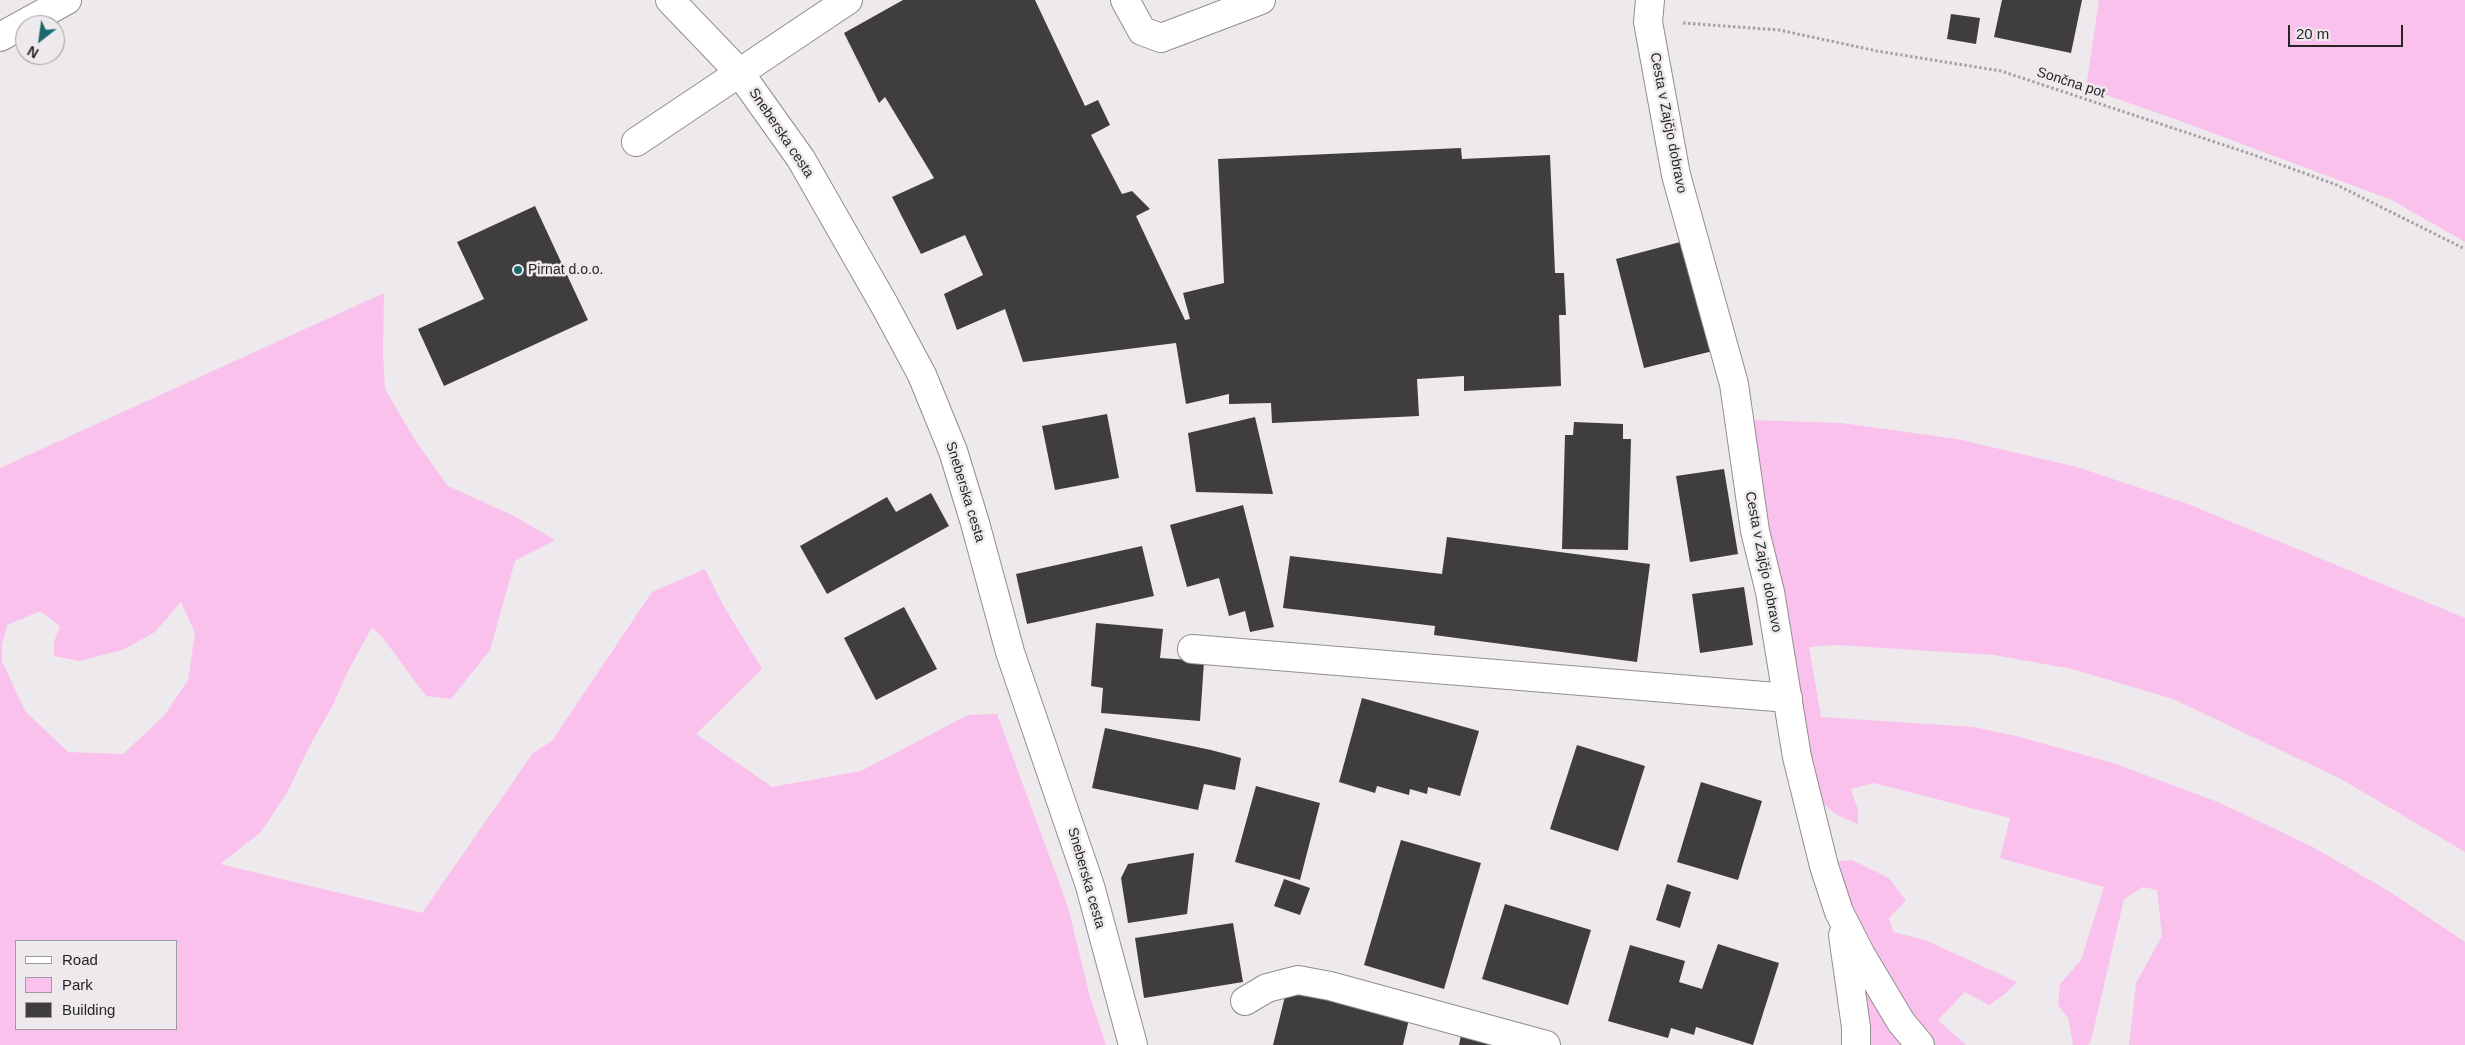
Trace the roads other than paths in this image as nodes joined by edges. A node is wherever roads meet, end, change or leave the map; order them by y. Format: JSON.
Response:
{"nodes":[{"id":1,"x":67,"y":0,"type":"edge"},
{"id":2,"x":670,"y":0,"type":"edge"},
{"id":3,"x":848,"y":0,"type":"edge"},
{"id":4,"x":1125,"y":0,"type":"edge"},
{"id":5,"x":1261,"y":0,"type":"edge"},
{"id":6,"x":1649,"y":11,"type":"edge"},
{"id":7,"x":0,"y":37,"type":"edge"},
{"id":8,"x":739,"y":72,"type":"junction"},
{"id":9,"x":636,"y":142,"type":"dead end"},
{"id":10,"x":1192,"y":649,"type":"dead end"},
{"id":11,"x":1788,"y":698,"type":"junction"},
{"id":12,"x":1839,"y":912,"type":"junction"},
{"id":13,"x":1246,"y":1000,"type":"dead end"},
{"id":14,"x":1133,"y":1045,"type":"edge"},
{"id":15,"x":1546,"y":1045,"type":"edge"},
{"id":16,"x":1856,"y":1045,"type":"edge"},
{"id":17,"x":1920,"y":1045,"type":"edge"}],
"edges":[{"from":1,"to":7,"type":"street"},
{"from":2,"to":8,"type":"street","name":"Sneberska cesta"},
{"from":3,"to":8,"type":"street"},
{"from":4,"to":5,"type":"street"},
{"from":6,"to":11,"type":"street","name":"Cesta v Zajčjo dobravo"},
{"from":8,"to":9,"type":"street"},
{"from":8,"to":14,"type":"street","name":"Sneberska cesta"},
{"from":10,"to":11,"type":"street"},
{"from":11,"to":12,"type":"street","name":"Cesta v Zajčjo dobravo"},
{"from":12,"to":16,"type":"street"},
{"from":12,"to":17,"type":"street","name":"Cesta v Zajčjo dobravo"},
{"from":13,"to":15,"type":"street"}]}
